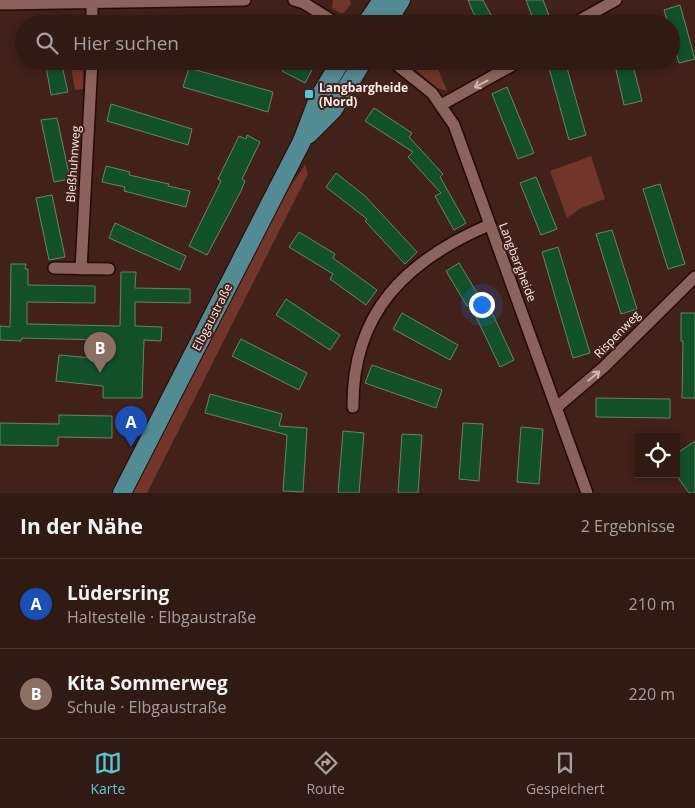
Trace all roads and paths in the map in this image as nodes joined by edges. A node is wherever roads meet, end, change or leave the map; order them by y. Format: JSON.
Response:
{"nodes":[{"id":1,"x":245,"y":0,"type":"edge"},
{"id":2,"x":294,"y":0,"type":"edge"},
{"id":3,"x":382,"y":0,"type":"edge"},
{"id":4,"x":401,"y":0,"type":"edge"},
{"id":5,"x":616,"y":0,"type":"edge"},
{"id":6,"x":92,"y":3,"type":"junction"},
{"id":7,"x":0,"y":4,"type":"edge"},
{"id":8,"x":92,"y":15,"type":"edge"},
{"id":9,"x":323,"y":15,"type":"edge"},
{"id":10,"x":372,"y":15,"type":"edge"},
{"id":11,"x":392,"y":15,"type":"edge"},
{"id":12,"x":590,"y":15,"type":"edge"},
{"id":13,"x":92,"y":70,"type":"edge"},
{"id":14,"x":336,"y":70,"type":"edge"},
{"id":15,"x":357,"y":70,"type":"edge"},
{"id":16,"x":404,"y":70,"type":"edge"},
{"id":17,"x":504,"y":70,"type":"edge"},
{"id":18,"x":441,"y":105,"type":"junction"},
{"id":19,"x":302,"y":141,"type":"junction"},
{"id":20,"x":489,"y":226,"type":"junction"},
{"id":21,"x":54,"y":268,"type":"dead end"},
{"id":22,"x":81,"y":269,"type":"junction"},
{"id":23,"x":109,"y":269,"type":"dead end"},
{"id":24,"x":695,"y":277,"type":"edge"},
{"id":25,"x":353,"y":407,"type":"dead end"},
{"id":26,"x":557,"y":407,"type":"junction"},
{"id":27,"x":122,"y":493,"type":"edge"},
{"id":28,"x":587,"y":493,"type":"edge"}],
"edges":[{"from":1,"to":6,"type":"street"},
{"from":2,"to":9,"type":"street"},
{"from":3,"to":10,"type":"main road"},
{"from":4,"to":11,"type":"main road"},
{"from":5,"to":12,"type":"street"},
{"from":6,"to":7,"type":"street"},
{"from":6,"to":8,"type":"street"},
{"from":13,"to":22,"type":"street","name":"Bleßhuhnweg"},
{"from":14,"to":19,"type":"main road","name":"Elbgaustraße"},
{"from":15,"to":19,"type":"main road","name":"Elbgaustraße"},
{"from":16,"to":18,"type":"street","name":"Langbargheide"},
{"from":17,"to":18,"type":"street","one_way":true},
{"from":18,"to":20,"type":"street","name":"Langbargheide"},
{"from":19,"to":27,"type":"main road","name":"Elbgaustraße"},
{"from":20,"to":25,"type":"street"},
{"from":20,"to":26,"type":"street","name":"Langbargheide"},
{"from":21,"to":22,"type":"street"},
{"from":22,"to":23,"type":"street"},
{"from":26,"to":24,"type":"street","name":"Rispenweg","one_way":true},
{"from":26,"to":28,"type":"street","name":"Langbargheide"}]}
